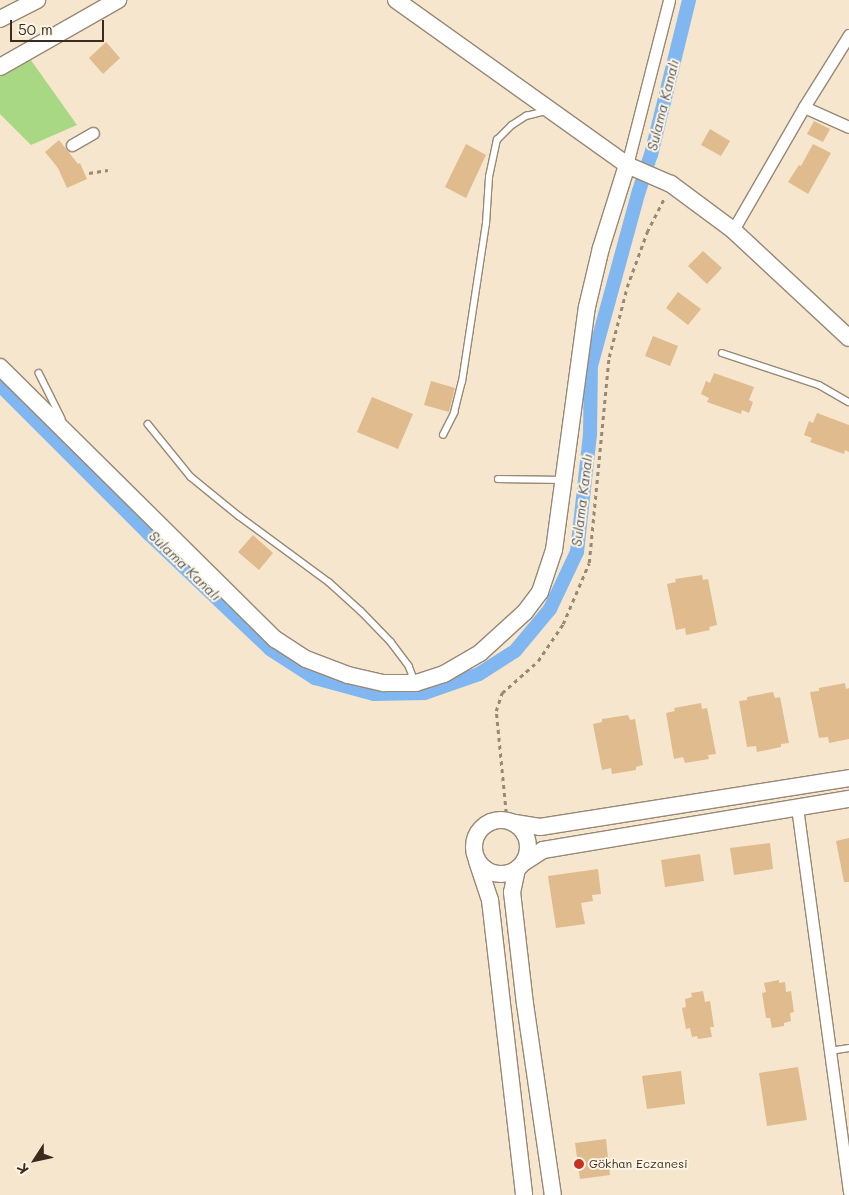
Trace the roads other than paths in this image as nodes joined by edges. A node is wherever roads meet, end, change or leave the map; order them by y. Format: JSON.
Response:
{"nodes":[{"id":1,"x":37,"y":0,"type":"edge"},
{"id":2,"x":118,"y":0,"type":"edge"},
{"id":3,"x":396,"y":0,"type":"edge"},
{"id":4,"x":669,"y":0,"type":"edge"},
{"id":5,"x":0,"y":19,"type":"edge"},
{"id":6,"x":849,"y":35,"type":"edge"},
{"id":7,"x":0,"y":67,"type":"edge"},
{"id":8,"x":804,"y":107,"type":"junction"},
{"id":9,"x":550,"y":110,"type":"junction"},
{"id":10,"x":849,"y":127,"type":"edge"},
{"id":11,"x":93,"y":133,"type":"dead end"},
{"id":12,"x":72,"y":145,"type":"dead end"},
{"id":13,"x":631,"y":167,"type":"junction"},
{"id":14,"x":733,"y":230,"type":"junction"},
{"id":15,"x":849,"y":338,"type":"edge"},
{"id":16,"x":722,"y":353,"type":"dead end"},
{"id":17,"x":0,"y":366,"type":"edge"},
{"id":18,"x":39,"y":373,"type":"dead end"},
{"id":19,"x":849,"y":402,"type":"edge"},
{"id":20,"x":148,"y":424,"type":"dead end"},
{"id":21,"x":443,"y":435,"type":"dead end"},
{"id":22,"x":70,"y":437,"type":"junction"},
{"id":23,"x":498,"y":478,"type":"dead end"},
{"id":24,"x":565,"y":480,"type":"junction"},
{"id":25,"x":416,"y":684,"type":"junction"},
{"id":26,"x":849,"y":778,"type":"edge"},
{"id":27,"x":849,"y":799,"type":"edge"},
{"id":28,"x":797,"y":807,"type":"junction"},
{"id":29,"x":510,"y":822,"type":"junction"},
{"id":30,"x":477,"y":861,"type":"junction"},
{"id":31,"x":520,"y":866,"type":"junction"},
{"id":32,"x":849,"y":1048,"type":"edge"},
{"id":33,"x":830,"y":1051,"type":"junction"},
{"id":34,"x":849,"y":1190,"type":"edge"},
{"id":35,"x":524,"y":1195,"type":"edge"},
{"id":36,"x":553,"y":1195,"type":"edge"}],
"edges":[{"from":1,"to":5,"type":"street"},
{"from":2,"to":7,"type":"street"},
{"from":3,"to":9,"type":"street"},
{"from":4,"to":13,"type":"street"},
{"from":6,"to":8,"type":"street"},
{"from":8,"to":10,"type":"street"},
{"from":8,"to":14,"type":"street"},
{"from":9,"to":13,"type":"street"},
{"from":9,"to":21,"type":"lane"},
{"from":11,"to":12,"type":"street"},
{"from":13,"to":14,"type":"street"},
{"from":13,"to":24,"type":"street"},
{"from":14,"to":15,"type":"street"},
{"from":16,"to":19,"type":"lane"},
{"from":17,"to":22,"type":"street"},
{"from":18,"to":22,"type":"lane"},
{"from":20,"to":25,"type":"lane"},
{"from":22,"to":25,"type":"street"},
{"from":23,"to":24,"type":"lane"},
{"from":24,"to":25,"type":"street"},
{"from":26,"to":29,"type":"street"},
{"from":27,"to":28,"type":"street"},
{"from":28,"to":31,"type":"street"},
{"from":28,"to":33,"type":"street"},
{"from":29,"to":30,"type":"street"},
{"from":29,"to":31,"type":"street"},
{"from":30,"to":31,"type":"street"},
{"from":30,"to":35,"type":"street"},
{"from":31,"to":36,"type":"street"},
{"from":32,"to":33,"type":"lane"},
{"from":33,"to":34,"type":"street"}]}
